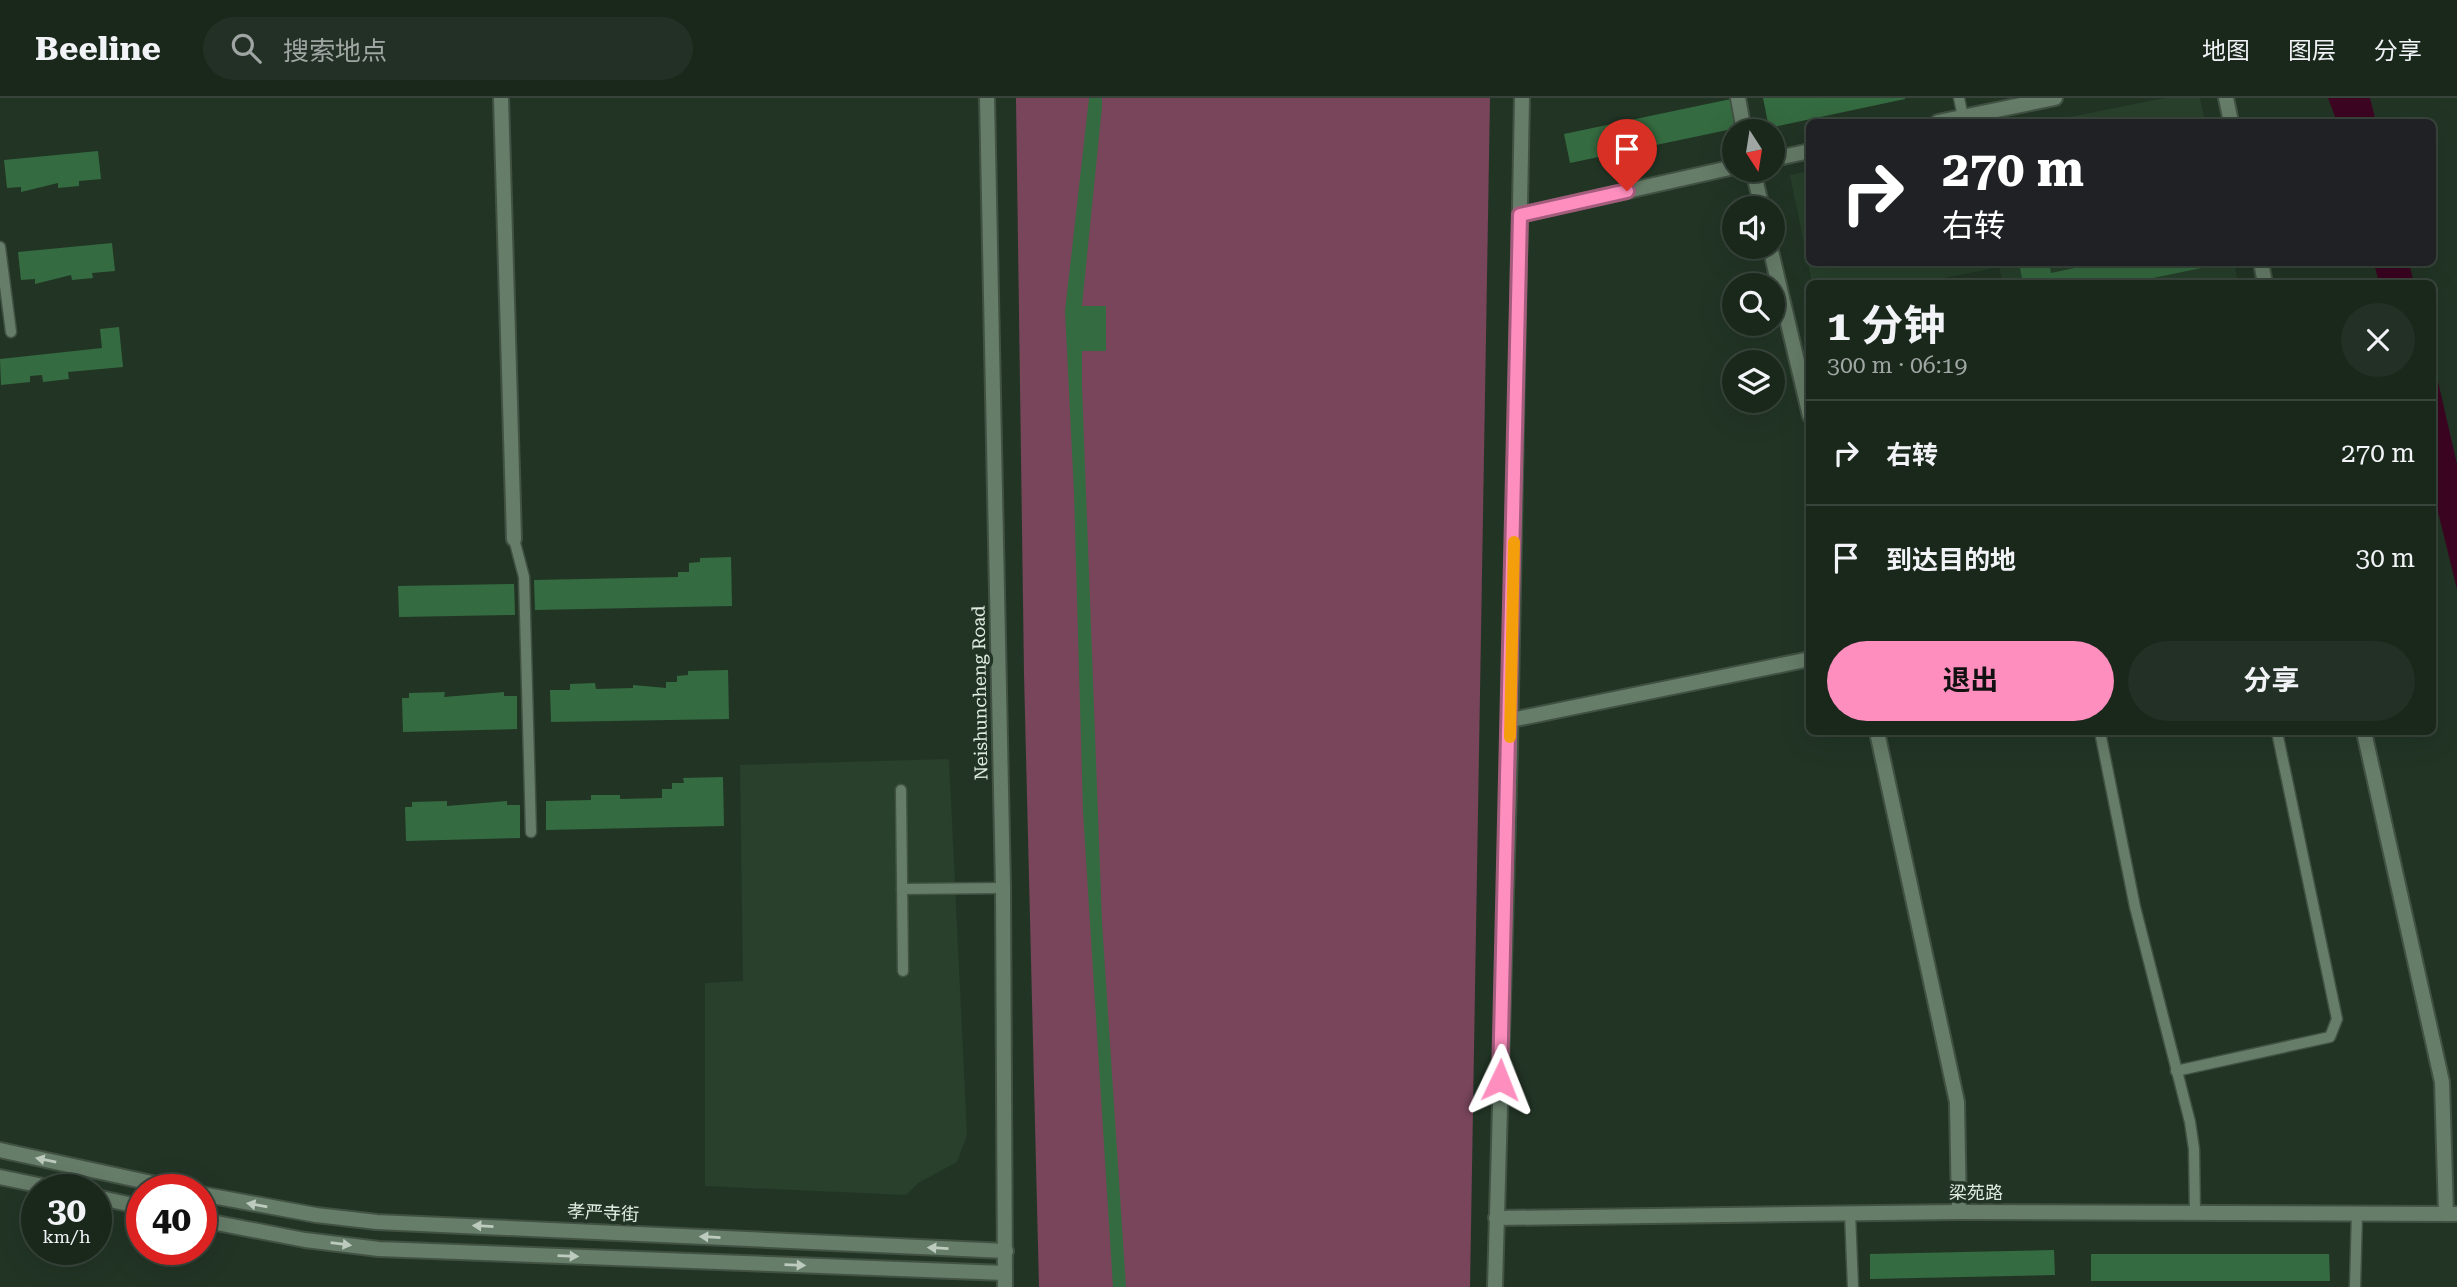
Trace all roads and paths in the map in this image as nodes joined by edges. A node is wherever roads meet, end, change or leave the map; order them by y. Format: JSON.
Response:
{"nodes":[{"id":1,"x":501,"y":98,"type":"edge"},
{"id":2,"x":987,"y":98,"type":"edge"},
{"id":3,"x":1522,"y":98,"type":"edge"},
{"id":4,"x":1738,"y":98,"type":"edge"},
{"id":5,"x":1959,"y":98,"type":"edge"},
{"id":6,"x":2056,"y":98,"type":"edge"},
{"id":7,"x":2226,"y":98,"type":"edge"},
{"id":8,"x":1963,"y":117,"type":"junction"},
{"id":9,"x":1742,"y":119,"type":"edge"},
{"id":10,"x":1953,"y":119,"type":"edge"},
{"id":11,"x":2230,"y":119,"type":"edge"},
{"id":12,"x":1806,"y":152,"type":"edge"},
{"id":13,"x":1785,"y":156,"type":"edge"},
{"id":14,"x":1722,"y":170,"type":"edge"},
{"id":15,"x":1520,"y":215,"type":"junction"},
{"id":16,"x":0,"y":247,"type":"edge"},
{"id":17,"x":1773,"y":259,"type":"edge"},
{"id":18,"x":11,"y":332,"type":"dead end"},
{"id":19,"x":1806,"y":399,"type":"edge"},
{"id":20,"x":514,"y":539,"type":"joint"},
{"id":21,"x":1806,"y":660,"type":"edge"},
{"id":22,"x":1511,"y":720,"type":"junction"},
{"id":23,"x":1878,"y":735,"type":"edge"},
{"id":24,"x":2100,"y":735,"type":"edge"},
{"id":25,"x":2278,"y":735,"type":"edge"},
{"id":26,"x":2365,"y":735,"type":"edge"},
{"id":27,"x":901,"y":790,"type":"dead end"},
{"id":28,"x":531,"y":832,"type":"dead end"},
{"id":29,"x":1003,"y":888,"type":"junction"},
{"id":30,"x":902,"y":889,"type":"junction"},
{"id":31,"x":903,"y":971,"type":"dead end"},
{"id":32,"x":2176,"y":1070,"type":"junction"},
{"id":33,"x":0,"y":1150,"type":"edge"},
{"id":34,"x":0,"y":1177,"type":"edge"},
{"id":35,"x":126,"y":1177,"type":"edge"},
{"id":36,"x":21,"y":1181,"type":"edge"},
{"id":37,"x":217,"y":1197,"type":"edge"},
{"id":38,"x":1959,"y":1212,"type":"junction"},
{"id":39,"x":1850,"y":1213,"type":"junction"},
{"id":40,"x":2195,"y":1213,"type":"junction"},
{"id":41,"x":2357,"y":1213,"type":"junction"},
{"id":42,"x":2451,"y":1214,"type":"edge"},
{"id":43,"x":1496,"y":1218,"type":"junction"},
{"id":44,"x":217,"y":1223,"type":"edge"},
{"id":45,"x":1006,"y":1251,"type":"junction"},
{"id":46,"x":1005,"y":1280,"type":"edge"},
{"id":47,"x":1495,"y":1287,"type":"edge"},
{"id":48,"x":1853,"y":1287,"type":"edge"},
{"id":49,"x":2355,"y":1287,"type":"edge"}],
"edges":[{"from":1,"to":20,"type":"street"},
{"from":2,"to":29,"type":"street","name":"Neishuncheng Road"},
{"from":3,"to":15,"type":"street"},
{"from":4,"to":9,"type":"street"},
{"from":5,"to":8,"type":"lane"},
{"from":6,"to":8,"type":"street"},
{"from":7,"to":11,"type":"street"},
{"from":8,"to":10,"type":"street"},
{"from":12,"to":13,"type":"street"},
{"from":14,"to":15,"type":"street"},
{"from":15,"to":22,"type":"street"},
{"from":16,"to":18,"type":"lane"},
{"from":17,"to":19,"type":"street"},
{"from":20,"to":28,"type":"lane"},
{"from":21,"to":22,"type":"street"},
{"from":22,"to":43,"type":"street"},
{"from":23,"to":38,"type":"street"},
{"from":24,"to":32,"type":"lane"},
{"from":25,"to":32,"type":"lane"},
{"from":26,"to":42,"type":"street"},
{"from":27,"to":30,"type":"lane"},
{"from":29,"to":30,"type":"lane"},
{"from":29,"to":45,"type":"street","name":"Neishuncheng Road"},
{"from":30,"to":31,"type":"lane"},
{"from":32,"to":40,"type":"lane"},
{"from":35,"to":33,"type":"street","one_way":true},
{"from":34,"to":36,"type":"street"},
{"from":45,"to":37,"type":"street","name":"孝严寺街","one_way":true},
{"from":38,"to":39,"type":"street","name":"梁苑路"},
{"from":38,"to":40,"type":"street","name":"梁苑路"},
{"from":39,"to":43,"type":"street","name":"梁苑路"},
{"from":39,"to":48,"type":"lane"},
{"from":40,"to":41,"type":"street","name":"梁苑路"},
{"from":41,"to":42,"type":"street","name":"梁苑路"},
{"from":41,"to":49,"type":"lane"},
{"from":43,"to":47,"type":"street"},
{"from":44,"to":46,"type":"street","one_way":true},
{"from":45,"to":46,"type":"street","name":"Neishuncheng Road"}]}
